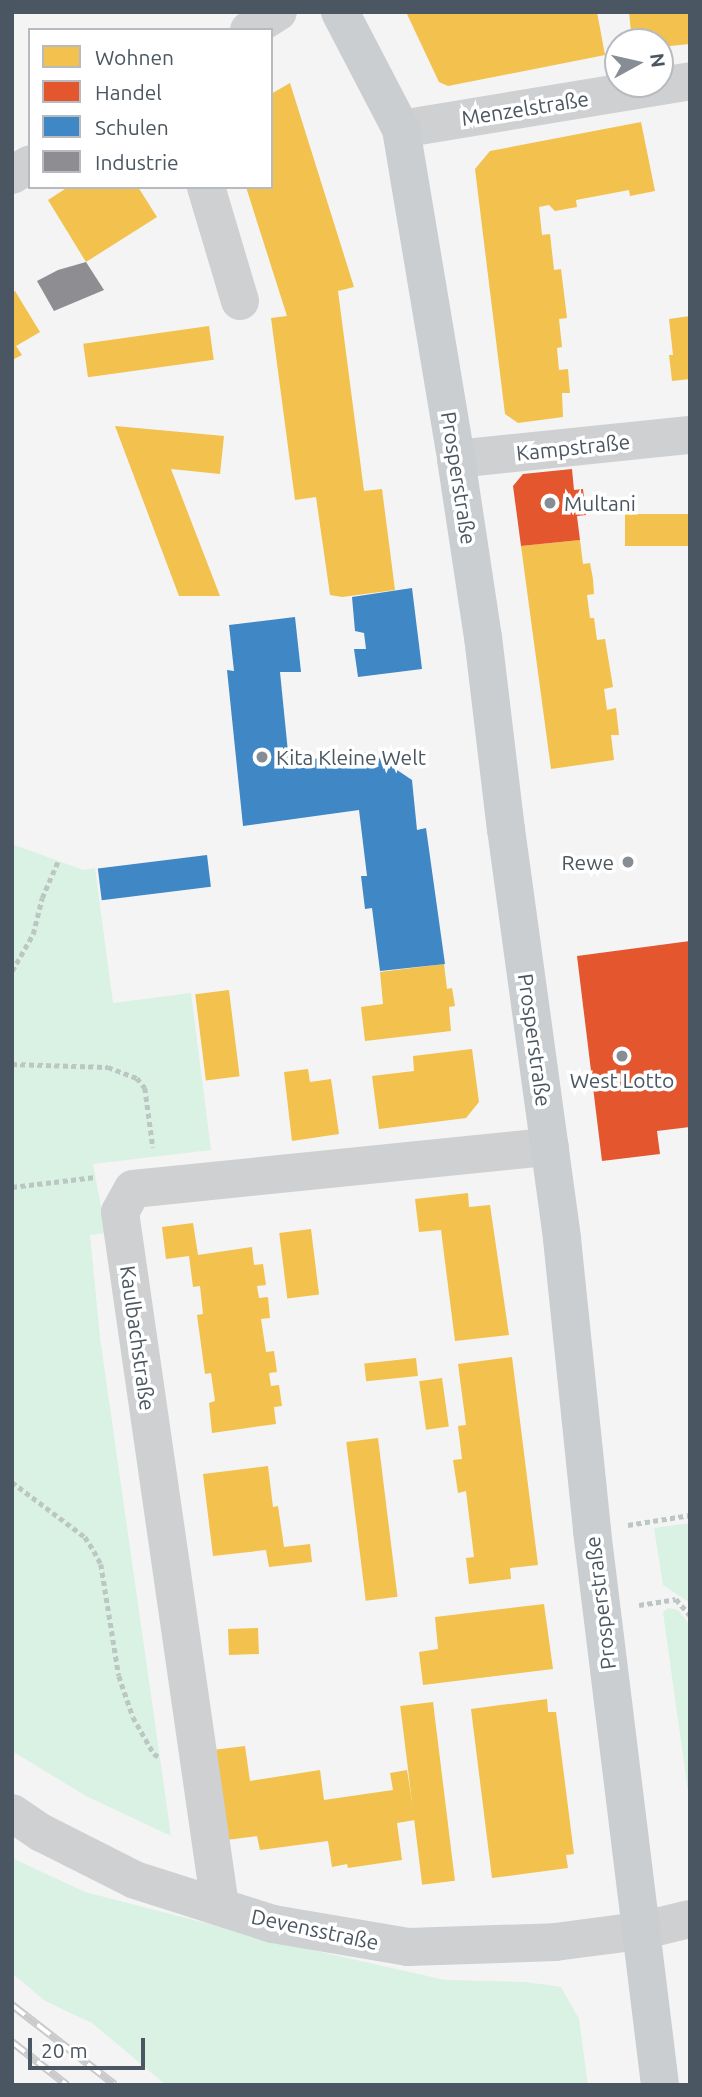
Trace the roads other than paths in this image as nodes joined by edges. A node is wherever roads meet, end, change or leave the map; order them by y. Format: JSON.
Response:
{"nodes":[{"id":1,"x":278,"y":12,"type":"edge"},
{"id":2,"x":340,"y":12,"type":"edge"},
{"id":3,"x":252,"y":28,"type":"edge"},
{"id":4,"x":690,"y":81,"type":"edge"},
{"id":5,"x":401,"y":129,"type":"junction"},
{"id":6,"x":28,"y":165,"type":"edge"},
{"id":7,"x":12,"y":175,"type":"edge"},
{"id":8,"x":207,"y":189,"type":"edge"},
{"id":9,"x":240,"y":301,"type":"dead end"},
{"id":10,"x":690,"y":435,"type":"edge"},
{"id":11,"x":456,"y":459,"type":"junction"},
{"id":12,"x":550,"y":1147,"type":"junction"},
{"id":13,"x":12,"y":1813,"type":"edge"},
{"id":14,"x":220,"y":1906,"type":"junction"},
{"id":15,"x":690,"y":1919,"type":"edge"},
{"id":16,"x":640,"y":1931,"type":"junction"},
{"id":17,"x":660,"y":2085,"type":"edge"}],
"edges":[{"from":1,"to":3,"type":"street"},
{"from":2,"to":5,"type":"main road","name":"Prosperstraße"},
{"from":4,"to":5,"type":"street","name":"Menzelstraße"},
{"from":5,"to":11,"type":"main road","name":"Prosperstraße"},
{"from":6,"to":7,"type":"street"},
{"from":8,"to":9,"type":"street"},
{"from":10,"to":11,"type":"street","name":"Kampstraße"},
{"from":11,"to":12,"type":"main road","name":"Prosperstraße"},
{"from":12,"to":14,"type":"street","name":"Kaulbachstraße"},
{"from":12,"to":16,"type":"main road","name":"Prosperstraße"},
{"from":13,"to":14,"type":"street","name":"Devensstraße"},
{"from":14,"to":16,"type":"street","name":"Devensstraße"},
{"from":15,"to":16,"type":"street","name":"Devensstraße"},
{"from":16,"to":17,"type":"main road","name":"Prosperstraße"}]}
